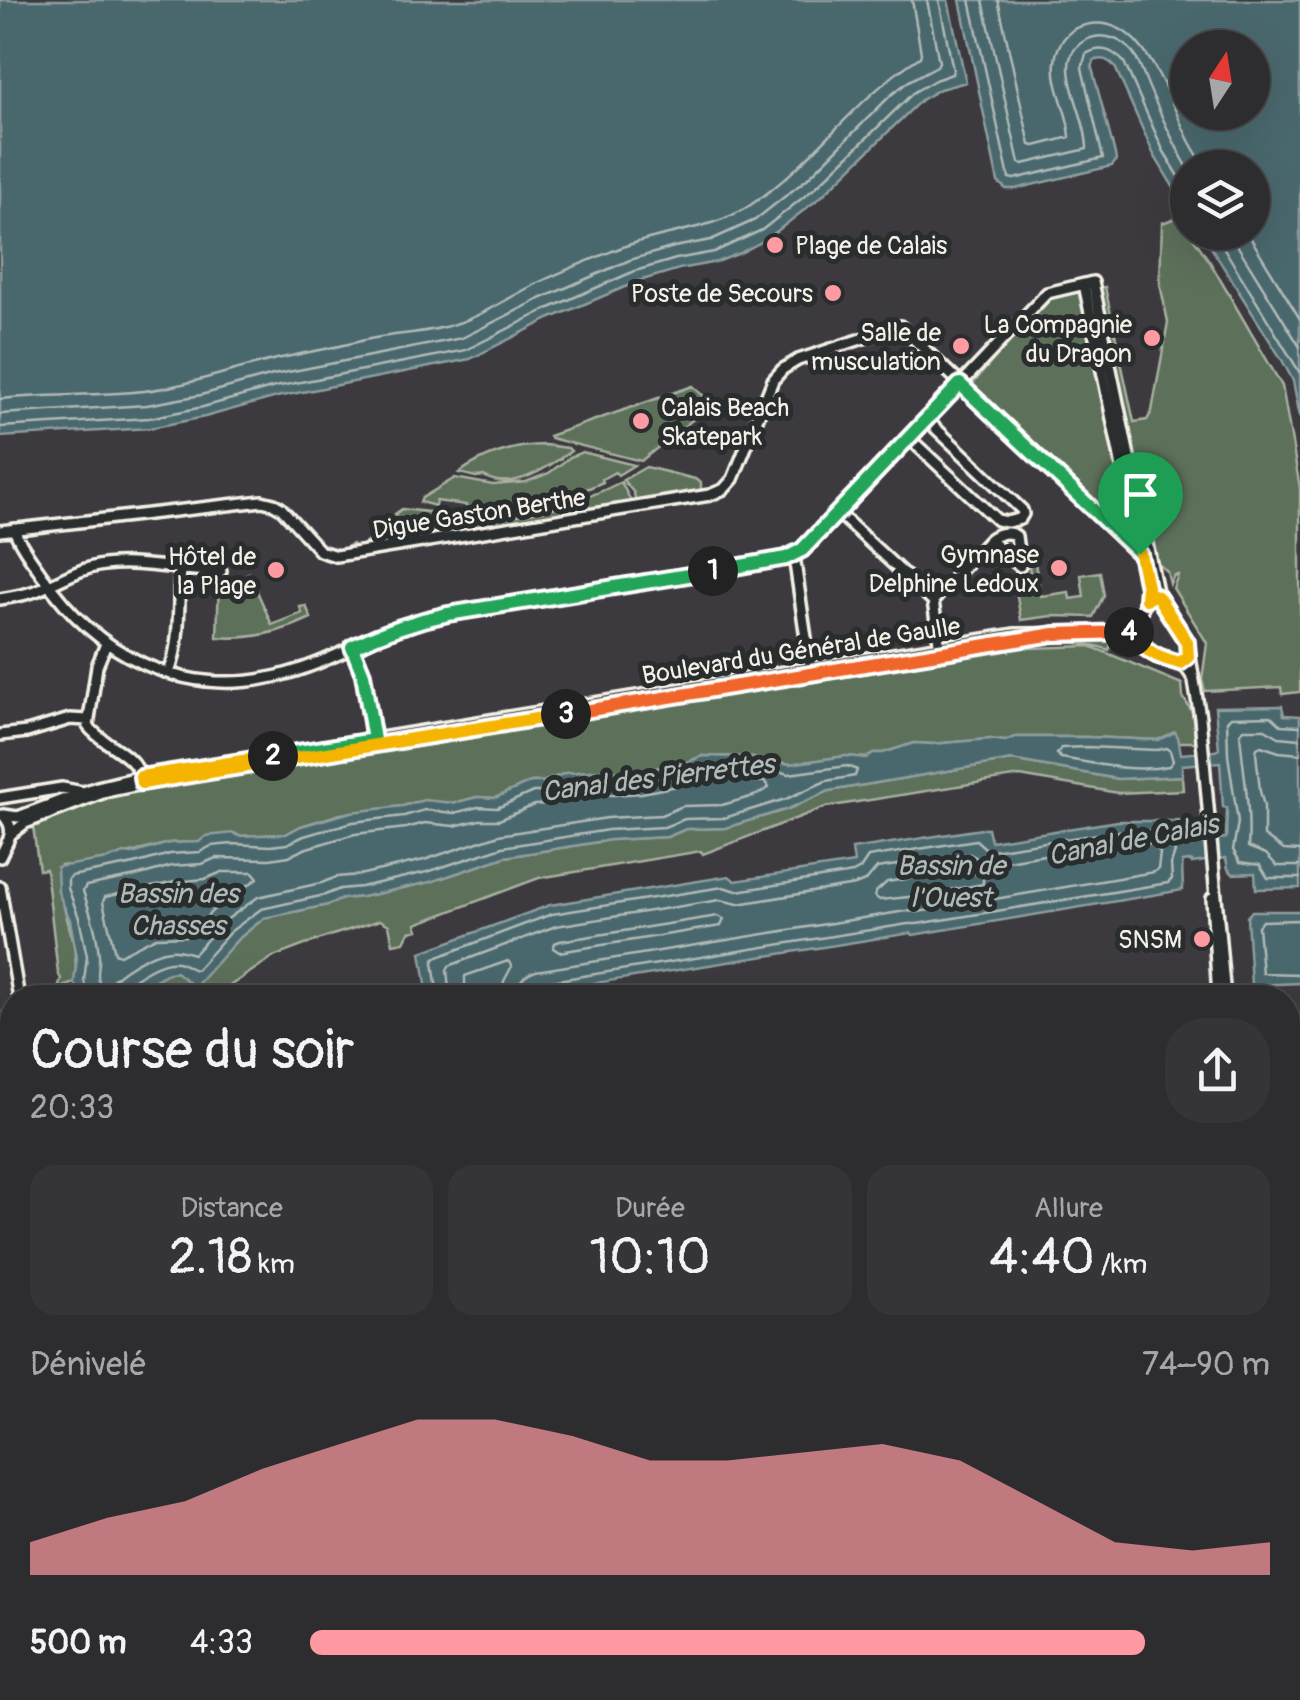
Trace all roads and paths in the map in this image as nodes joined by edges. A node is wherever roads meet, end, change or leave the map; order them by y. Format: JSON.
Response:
{"nodes":[{"id":1,"x":1088,"y":283,"type":"junction"},
{"id":2,"x":960,"y":384,"type":"junction"},
{"id":3,"x":926,"y":420,"type":"junction"},
{"id":4,"x":910,"y":438,"type":"junction"},
{"id":5,"x":838,"y":514,"type":"junction"},
{"id":6,"x":14,"y":529,"type":"junction"},
{"id":7,"x":0,"y":531,"type":"edge"},
{"id":8,"x":989,"y":540,"type":"dead end"},
{"id":9,"x":1140,"y":554,"type":"junction"},
{"id":10,"x":794,"y":556,"type":"junction"},
{"id":11,"x":180,"y":570,"type":"junction"},
{"id":12,"x":221,"y":571,"type":"dead end"},
{"id":13,"x":49,"y":585,"type":"junction"},
{"id":14,"x":1158,"y":597,"type":"junction"},
{"id":15,"x":0,"y":599,"type":"edge"},
{"id":16,"x":1146,"y":599,"type":"junction"},
{"id":17,"x":933,"y":601,"type":"junction"},
{"id":18,"x":1133,"y":632,"type":"junction"},
{"id":19,"x":106,"y":644,"type":"junction"},
{"id":20,"x":352,"y":647,"type":"junction"},
{"id":21,"x":941,"y":650,"type":"junction"},
{"id":22,"x":1189,"y":651,"type":"junction"},
{"id":23,"x":1180,"y":663,"type":"junction"},
{"id":24,"x":811,"y":671,"type":"junction"},
{"id":25,"x":169,"y":673,"type":"junction"},
{"id":26,"x":1194,"y":684,"type":"junction"},
{"id":27,"x":88,"y":720,"type":"junction"},
{"id":28,"x":0,"y":735,"type":"edge"},
{"id":29,"x":374,"y":743,"type":"junction"},
{"id":30,"x":142,"y":780,"type":"junction"},
{"id":31,"x":83,"y":792,"type":"junction"},
{"id":32,"x":0,"y":798,"type":"edge"},
{"id":33,"x":2,"y":814,"type":"edge"},
{"id":34,"x":11,"y":834,"type":"junction"},
{"id":35,"x":1,"y":851,"type":"edge"},
{"id":36,"x":0,"y":887,"type":"edge"},
{"id":37,"x":16,"y":985,"type":"edge"},
{"id":38,"x":1220,"y":985,"type":"edge"}],
"edges":[{"from":1,"to":2,"type":"street"},
{"from":1,"to":9,"type":"street"},
{"from":1,"to":14,"type":"street"},
{"from":2,"to":3,"type":"street"},
{"from":2,"to":6,"type":"street","name":"Digue Gaston Berthe"},
{"from":2,"to":9,"type":"street"},
{"from":3,"to":4,"type":"street"},
{"from":3,"to":4,"type":"street"},
{"from":4,"to":5,"type":"street"},
{"from":5,"to":10,"type":"street"},
{"from":5,"to":17,"type":"street"},
{"from":6,"to":7,"type":"street","name":"Digue Gaston Berthe"},
{"from":6,"to":13,"type":"street"},
{"from":8,"to":17,"type":"street"},
{"from":9,"to":16,"type":"street"},
{"from":10,"to":20,"type":"street"},
{"from":10,"to":24,"type":"street"},
{"from":11,"to":12,"type":"street"},
{"from":11,"to":13,"type":"street"},
{"from":11,"to":25,"type":"street"},
{"from":13,"to":15,"type":"street"},
{"from":13,"to":19,"type":"street"},
{"from":14,"to":16,"type":"street"},
{"from":14,"to":22,"type":"street"},
{"from":16,"to":18,"type":"street"},
{"from":17,"to":21,"type":"street"},
{"from":18,"to":21,"type":"street","name":"Boulevard du Général de Gaulle"},
{"from":18,"to":23,"type":"street"},
{"from":19,"to":25,"type":"street"},
{"from":19,"to":27,"type":"street"},
{"from":20,"to":25,"type":"street"},
{"from":20,"to":29,"type":"street"},
{"from":21,"to":24,"type":"street","name":"Boulevard du Général de Gaulle"},
{"from":22,"to":23,"type":"street"},
{"from":22,"to":26,"type":"street"},
{"from":23,"to":26,"type":"street"},
{"from":24,"to":29,"type":"street","name":"Boulevard du Général de Gaulle"},
{"from":26,"to":38,"type":"street"},
{"from":27,"to":28,"type":"street"},
{"from":27,"to":30,"type":"street"},
{"from":29,"to":30,"type":"street","name":"Boulevard du Général de Gaulle"},
{"from":30,"to":31,"type":"street","name":"Boulevard du Général de Gaulle"},
{"from":30,"to":34,"type":"street","name":"Boulevard du Général de Gaulle"},
{"from":31,"to":32,"type":"street","name":"Boulevard du Général de Gaulle"},
{"from":31,"to":33,"type":"street","name":"Boulevard du Général de Gaulle"},
{"from":33,"to":34,"type":"street"},
{"from":34,"to":35,"type":"street"},
{"from":36,"to":37,"type":"street"}]}
